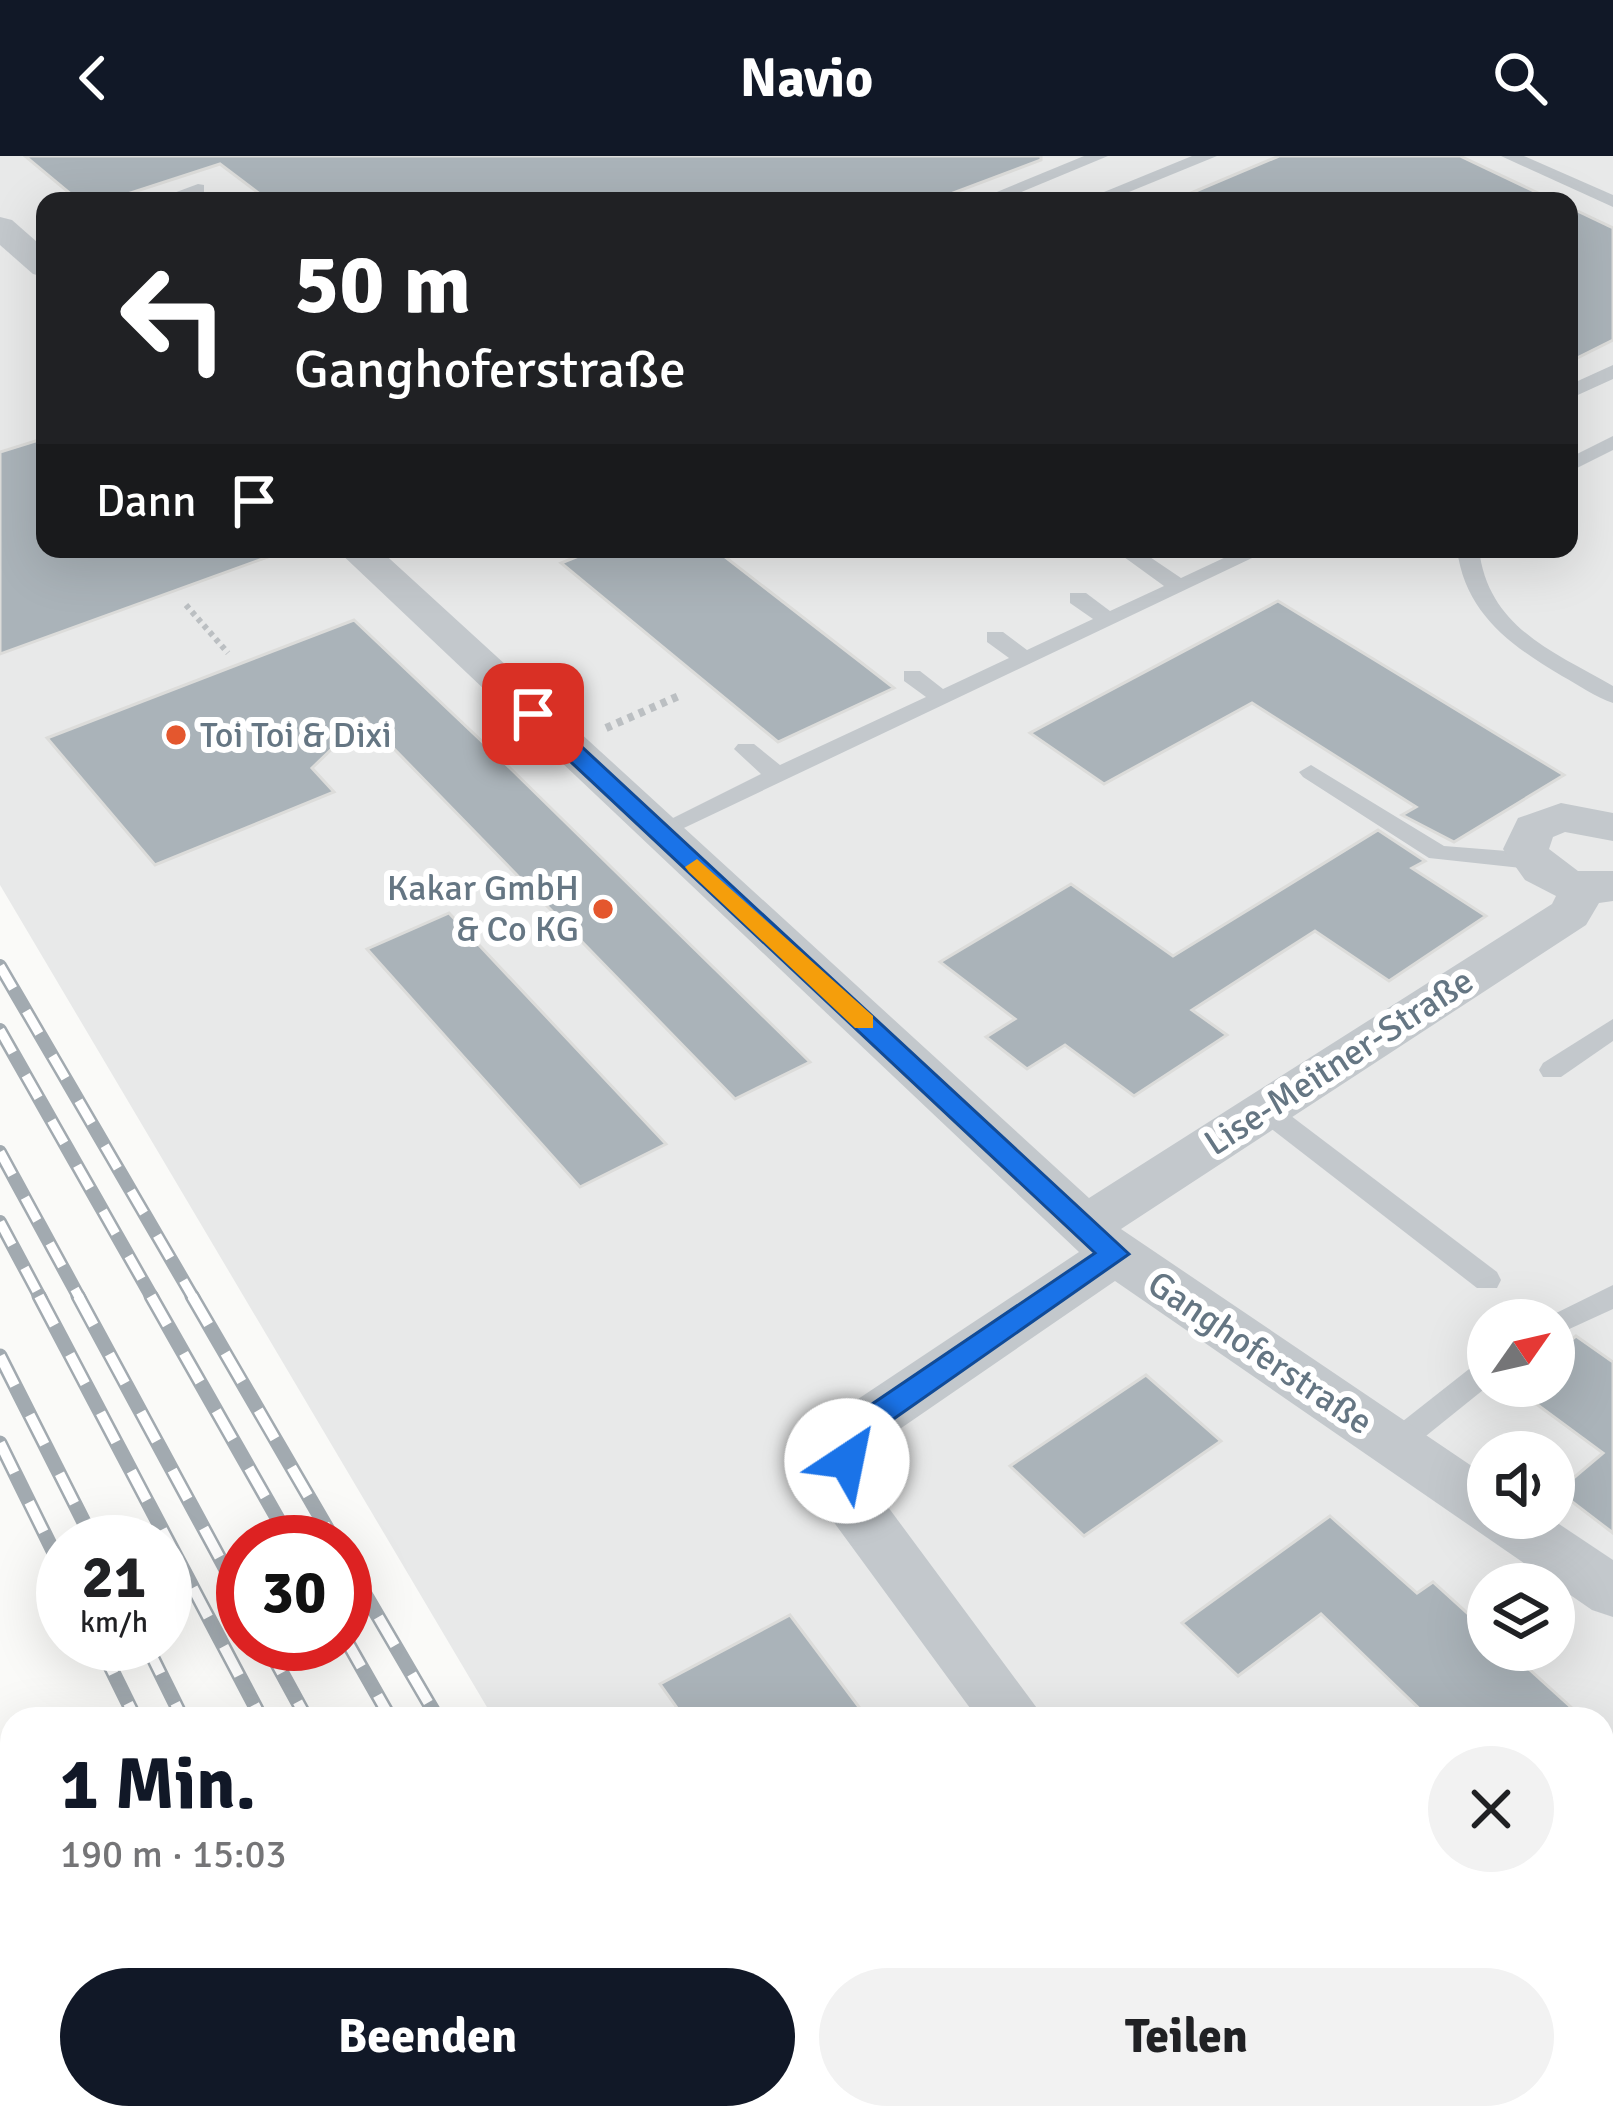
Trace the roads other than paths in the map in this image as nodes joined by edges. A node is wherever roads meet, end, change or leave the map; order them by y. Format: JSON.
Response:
{"nodes":[{"id":1,"x":1099,"y":156,"type":"edge"},
{"id":2,"x":1208,"y":156,"type":"edge"},
{"id":3,"x":1510,"y":156,"type":"edge"},
{"id":4,"x":198,"y":189,"type":"dead end"},
{"id":5,"x":188,"y":192,"type":"edge"},
{"id":6,"x":1007,"y":192,"type":"edge"},
{"id":7,"x":1114,"y":192,"type":"edge"},
{"id":8,"x":1613,"y":202,"type":"edge"},
{"id":9,"x":1613,"y":370,"type":"edge"},
{"id":10,"x":1578,"y":388,"type":"edge"},
{"id":11,"x":1613,"y":442,"type":"edge"},
{"id":12,"x":1578,"y":461,"type":"edge"},
{"id":13,"x":366,"y":558,"type":"edge"},
{"id":14,"x":1137,"y":558,"type":"edge"},
{"id":15,"x":1241,"y":558,"type":"edge"},
{"id":16,"x":1470,"y":558,"type":"edge"},
{"id":17,"x":1180,"y":587,"type":"junction"},
{"id":18,"x":1078,"y":598,"type":"dead end"},
{"id":19,"x":1108,"y":619,"type":"junction"},
{"id":20,"x":995,"y":637,"type":"dead end"},
{"id":21,"x":1023,"y":658,"type":"junction"},
{"id":22,"x":912,"y":676,"type":"dead end"},
{"id":23,"x":1613,"y":696,"type":"edge"},
{"id":24,"x":941,"y":698,"type":"junction"},
{"id":25,"x":746,"y":749,"type":"dead end"},
{"id":26,"x":1311,"y":772,"type":"dead end"},
{"id":27,"x":777,"y":775,"type":"junction"},
{"id":28,"x":1613,"y":826,"type":"edge"},
{"id":29,"x":658,"y":830,"type":"junction"},
{"id":30,"x":1531,"y":861,"type":"junction"},
{"id":31,"x":1599,"y":887,"type":"edge"},
{"id":32,"x":1613,"y":1028,"type":"edge"},
{"id":33,"x":1552,"y":1070,"type":"dead end"},
{"id":34,"x":1265,"y":1110,"type":"junction"},
{"id":35,"x":1099,"y":1241,"type":"junction"},
{"id":36,"x":1487,"y":1280,"type":"dead end"},
{"id":37,"x":1613,"y":1295,"type":"edge"},
{"id":38,"x":1575,"y":1314,"type":"edge"},
{"id":39,"x":1467,"y":1387,"type":"edge"},
{"id":40,"x":1395,"y":1444,"type":"junction"},
{"id":41,"x":1467,"y":1493,"type":"edge"},
{"id":42,"x":1535,"y":1539,"type":"edge"},
{"id":43,"x":1613,"y":1592,"type":"edge"},
{"id":44,"x":1005,"y":1707,"type":"edge"}],
"edges":[{"from":1,"to":6,"type":"lane"},
{"from":2,"to":7,"type":"lane"},
{"from":3,"to":8,"type":"lane"},
{"from":4,"to":5,"type":"lane"},
{"from":9,"to":10,"type":"lane"},
{"from":11,"to":12,"type":"lane"},
{"from":13,"to":29,"type":"street","name":"Ganghoferstraße"},
{"from":14,"to":17,"type":"lane"},
{"from":15,"to":17,"type":"lane"},
{"from":16,"to":23,"type":"lane"},
{"from":17,"to":19,"type":"lane"},
{"from":18,"to":19,"type":"lane"},
{"from":19,"to":21,"type":"lane"},
{"from":20,"to":21,"type":"lane"},
{"from":21,"to":24,"type":"lane"},
{"from":22,"to":24,"type":"lane"},
{"from":24,"to":27,"type":"lane"},
{"from":25,"to":27,"type":"lane"},
{"from":26,"to":30,"type":"lane"},
{"from":27,"to":29,"type":"lane"},
{"from":28,"to":30,"type":"street"},
{"from":29,"to":35,"type":"street","name":"Ganghoferstraße"},
{"from":30,"to":31,"type":"street","name":"Lise-Meitner-Straße"},
{"from":31,"to":34,"type":"street","name":"Lise-Meitner-Straße"},
{"from":32,"to":33,"type":"lane"},
{"from":34,"to":35,"type":"street","name":"Lise-Meitner-Straße"},
{"from":34,"to":36,"type":"lane"},
{"from":35,"to":40,"type":"street","name":"Ganghoferstraße"},
{"from":35,"to":44,"type":"street","name":"Lise-Meitner-Straße"},
{"from":37,"to":38,"type":"lane"},
{"from":39,"to":40,"type":"lane"},
{"from":40,"to":41,"type":"street","name":"Ganghoferstraße"},
{"from":42,"to":43,"type":"street"}]}
